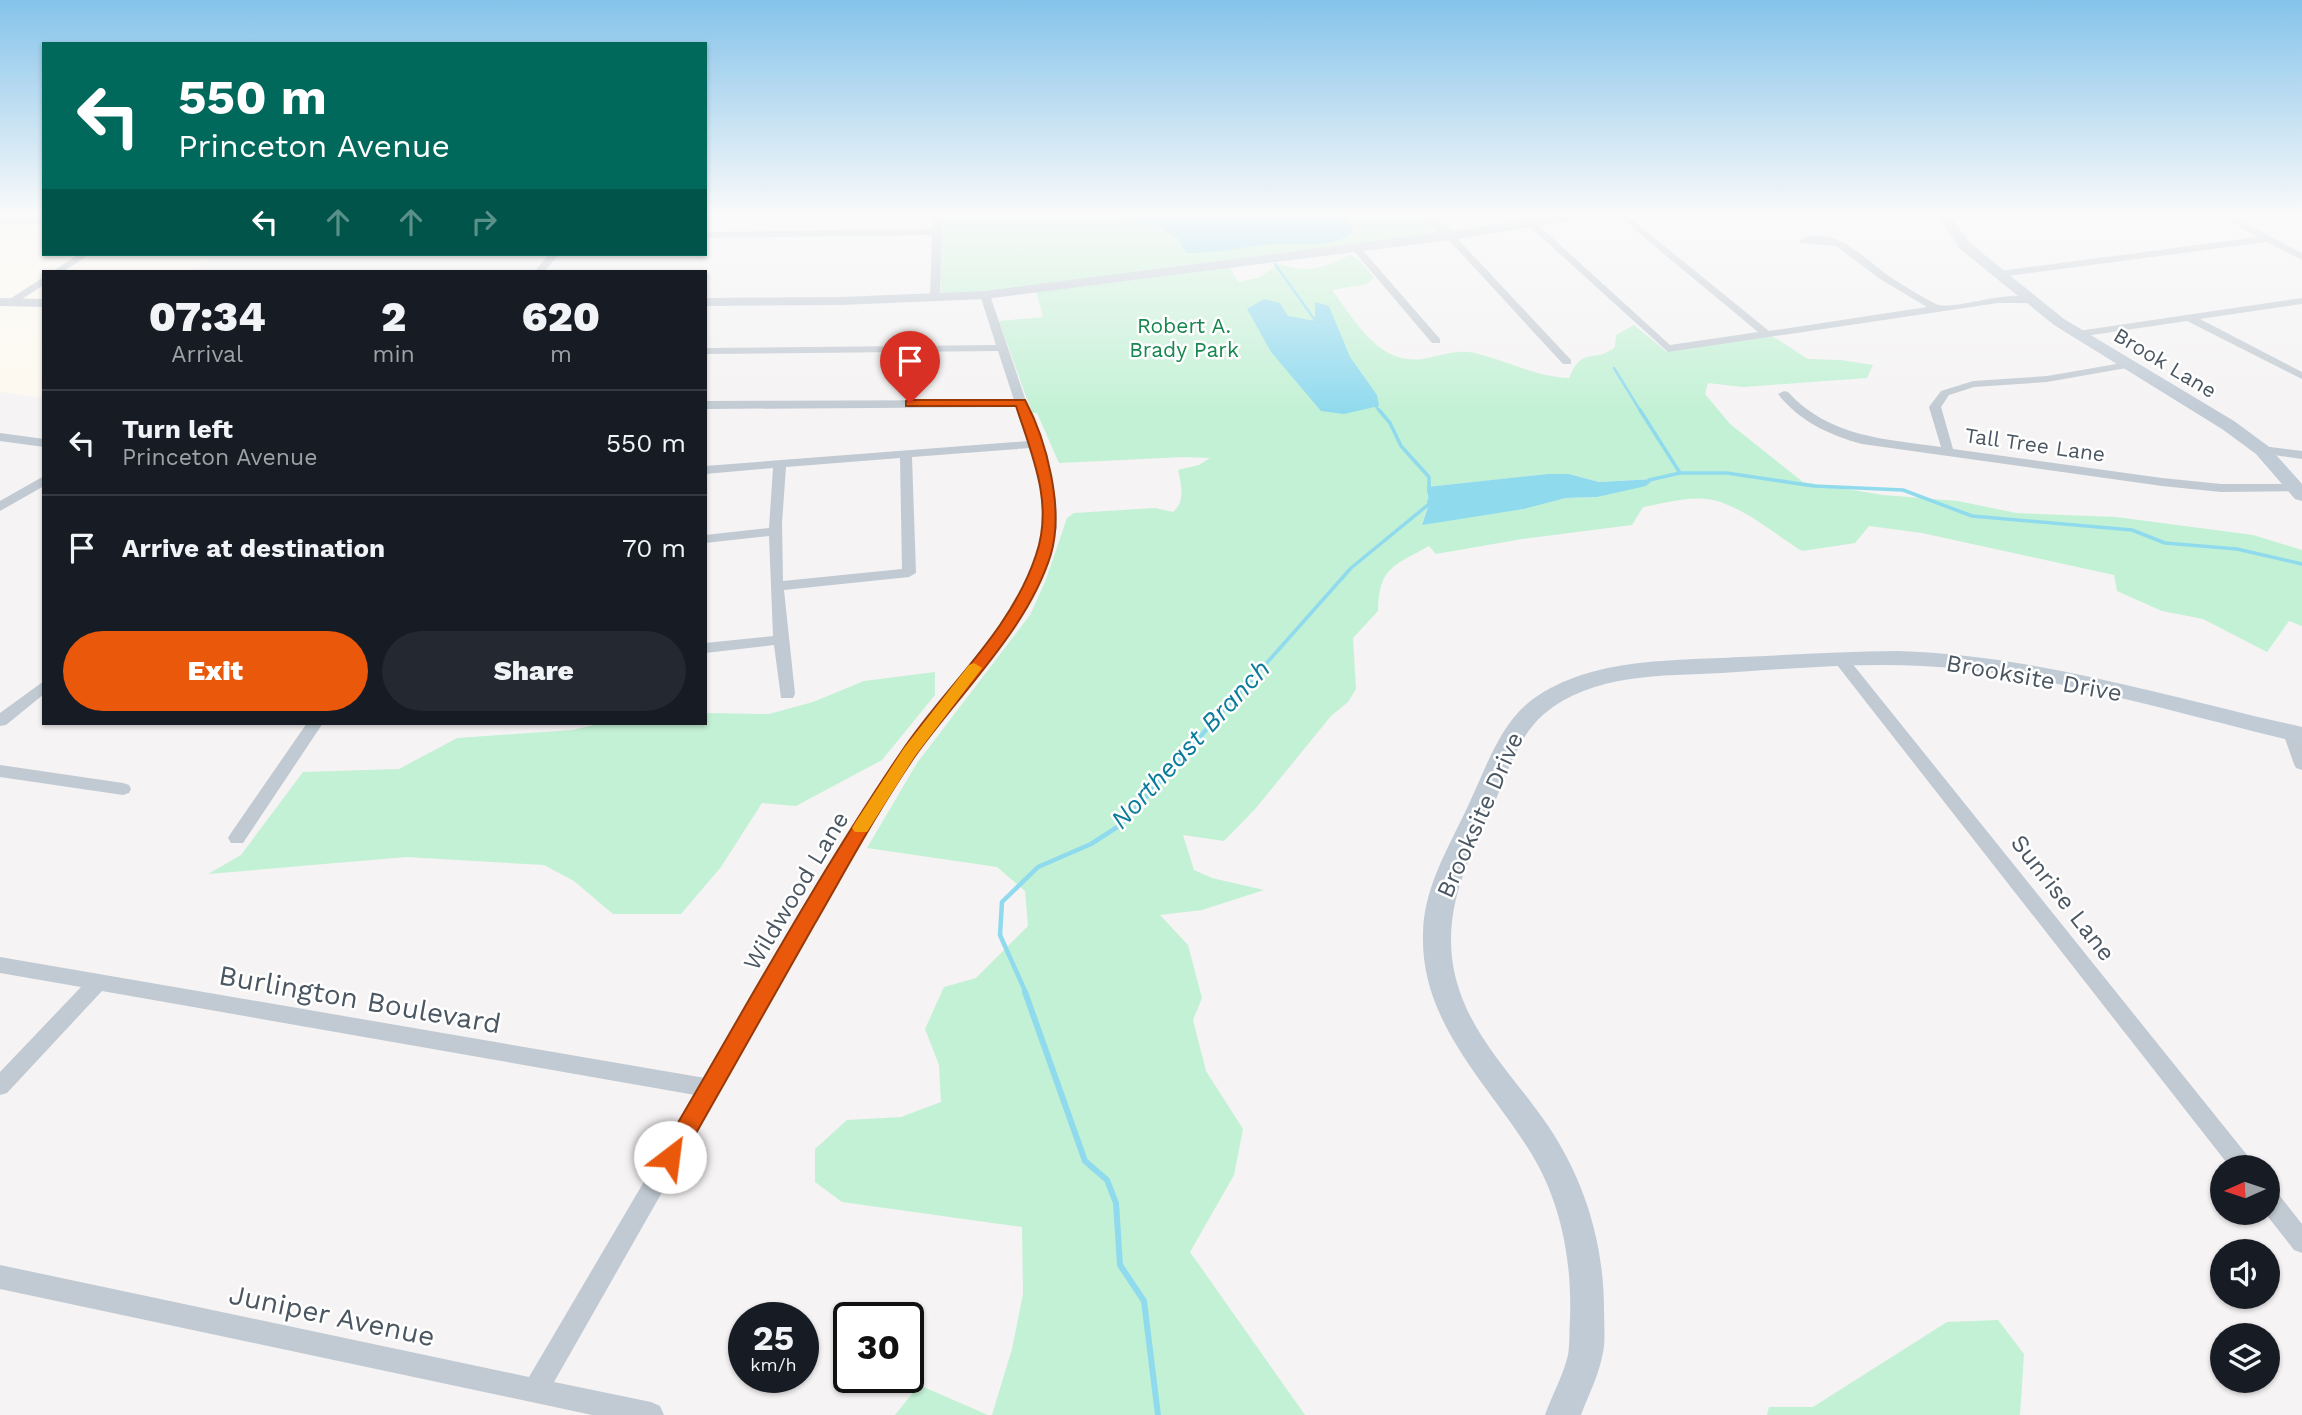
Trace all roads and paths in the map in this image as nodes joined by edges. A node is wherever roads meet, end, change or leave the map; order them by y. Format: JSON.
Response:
{"nodes":[{"id":1,"x":935,"y":280,"type":"edge"},
{"id":2,"x":1103,"y":280,"type":"edge"},
{"id":3,"x":1384,"y":280,"type":"edge"},
{"id":4,"x":1491,"y":280,"type":"edge"},
{"id":5,"x":1593,"y":280,"type":"edge"},
{"id":6,"x":1701,"y":280,"type":"edge"},
{"id":7,"x":1889,"y":280,"type":"edge"},
{"id":8,"x":2007,"y":280,"type":"edge"},
{"id":9,"x":42,"y":281,"type":"edge"},
{"id":10,"x":985,"y":295,"type":"junction"},
{"id":11,"x":935,"y":297,"type":"junction"},
{"id":12,"x":2031,"y":300,"type":"junction"},
{"id":13,"x":5,"y":302,"type":"edge"},
{"id":14,"x":707,"y":302,"type":"edge"},
{"id":15,"x":2302,"y":302,"type":"edge"},
{"id":16,"x":42,"y":303,"type":"edge"},
{"id":17,"x":1936,"y":308,"type":"junction"},
{"id":18,"x":2189,"y":318,"type":"junction"},
{"id":19,"x":2078,"y":334,"type":"junction"},
{"id":20,"x":1768,"y":335,"type":"junction"},
{"id":21,"x":1436,"y":341,"type":"dead end"},
{"id":22,"x":1003,"y":348,"type":"junction"},
{"id":23,"x":707,"y":351,"type":"edge"},
{"id":24,"x":1567,"y":362,"type":"dead end"},
{"id":25,"x":2128,"y":365,"type":"junction"},
{"id":26,"x":2302,"y":376,"type":"edge"},
{"id":27,"x":1784,"y":394,"type":"dead end"},
{"id":28,"x":1021,"y":403,"type":"junction"},
{"id":29,"x":707,"y":405,"type":"edge"},
{"id":30,"x":0,"y":437,"type":"edge"},
{"id":31,"x":42,"y":443,"type":"edge"},
{"id":32,"x":1034,"y":444,"type":"junction"},
{"id":33,"x":2262,"y":450,"type":"junction"},
{"id":34,"x":1948,"y":452,"type":"junction"},
{"id":35,"x":906,"y":455,"type":"junction"},
{"id":36,"x":2302,"y":455,"type":"edge"},
{"id":37,"x":780,"y":465,"type":"junction"},
{"id":38,"x":707,"y":470,"type":"edge"},
{"id":39,"x":42,"y":481,"type":"edge"},
{"id":40,"x":2299,"y":492,"type":"edge"},
{"id":41,"x":0,"y":507,"type":"edge"},
{"id":42,"x":775,"y":531,"type":"junction"},
{"id":43,"x":707,"y":539,"type":"edge"},
{"id":44,"x":776,"y":586,"type":"junction"},
{"id":45,"x":780,"y":640,"type":"junction"},
{"id":46,"x":707,"y":648,"type":"edge"},
{"id":47,"x":1842,"y":661,"type":"junction"},
{"id":48,"x":42,"y":688,"type":"edge"},
{"id":49,"x":787,"y":694,"type":"dead end"},
{"id":50,"x":0,"y":721,"type":"edge"},
{"id":51,"x":314,"y":725,"type":"edge"},
{"id":52,"x":2297,"y":734,"type":"edge"},
{"id":53,"x":2302,"y":764,"type":"edge"},
{"id":54,"x":0,"y":771,"type":"edge"},
{"id":55,"x":123,"y":789,"type":"dead end"},
{"id":56,"x":237,"y":838,"type":"dead end"},
{"id":57,"x":0,"y":965,"type":"edge"},
{"id":58,"x":98,"y":982,"type":"junction"},
{"id":59,"x":0,"y":1086,"type":"edge"},
{"id":60,"x":710,"y":1088,"type":"junction"},
{"id":61,"x":2233,"y":1155,"type":"edge"},
{"id":62,"x":2280,"y":1214,"type":"edge"},
{"id":63,"x":2302,"y":1242,"type":"edge"},
{"id":64,"x":0,"y":1277,"type":"edge"},
{"id":65,"x":536,"y":1390,"type":"junction"},
{"id":66,"x":651,"y":1415,"type":"edge"},
{"id":67,"x":1563,"y":1415,"type":"edge"}],
"edges":[{"from":1,"to":11,"type":"street"},
{"from":2,"to":10,"type":"street"},
{"from":3,"to":21,"type":"street"},
{"from":4,"to":24,"type":"street"},
{"from":5,"to":20,"type":"street"},
{"from":6,"to":20,"type":"street"},
{"from":7,"to":17,"type":"street"},
{"from":8,"to":12,"type":"street","name":"Brook Lane"},
{"from":9,"to":13,"type":"street"},
{"from":10,"to":11,"type":"street"},
{"from":10,"to":22,"type":"street","name":"Wildwood Lane"},
{"from":11,"to":14,"type":"street"},
{"from":12,"to":17,"type":"street"},
{"from":12,"to":19,"type":"street","name":"Brook Lane"},
{"from":13,"to":16,"type":"street"},
{"from":15,"to":18,"type":"street"},
{"from":17,"to":20,"type":"street"},
{"from":18,"to":19,"type":"street"},
{"from":18,"to":26,"type":"street"},
{"from":19,"to":25,"type":"street","name":"Brook Lane"},
{"from":22,"to":23,"type":"street"},
{"from":22,"to":28,"type":"street","name":"Wildwood Lane"},
{"from":25,"to":33,"type":"street","name":"Brook Lane"},
{"from":25,"to":34,"type":"street"},
{"from":27,"to":34,"type":"street","name":"Tall Tree Lane"},
{"from":28,"to":29,"type":"street"},
{"from":28,"to":32,"type":"street","name":"Wildwood Lane"},
{"from":30,"to":31,"type":"street"},
{"from":32,"to":35,"type":"street"},
{"from":32,"to":60,"type":"street","name":"Wildwood Lane"},
{"from":33,"to":36,"type":"street"},
{"from":33,"to":40,"type":"street","name":"Brook Lane"},
{"from":34,"to":40,"type":"street","name":"Tall Tree Lane"},
{"from":35,"to":37,"type":"street"},
{"from":35,"to":44,"type":"street"},
{"from":37,"to":38,"type":"street"},
{"from":37,"to":42,"type":"street"},
{"from":39,"to":41,"type":"street"},
{"from":42,"to":43,"type":"street"},
{"from":42,"to":44,"type":"street"},
{"from":44,"to":45,"type":"street"},
{"from":45,"to":46,"type":"street"},
{"from":45,"to":49,"type":"street"},
{"from":47,"to":52,"type":"street","name":"Brooksite Drive"},
{"from":47,"to":61,"type":"street","name":"Sunrise Lane"},
{"from":47,"to":67,"type":"street","name":"Brooksite Drive"},
{"from":48,"to":50,"type":"street"},
{"from":51,"to":56,"type":"street"},
{"from":52,"to":53,"type":"street"},
{"from":54,"to":55,"type":"street"},
{"from":57,"to":58,"type":"street","name":"Burlington Boulevard"},
{"from":58,"to":59,"type":"street"},
{"from":58,"to":60,"type":"street","name":"Burlington Boulevard"},
{"from":60,"to":65,"type":"street","name":"Wildwood Lane"},
{"from":62,"to":63,"type":"street"},
{"from":64,"to":65,"type":"street","name":"Juniper Avenue"},
{"from":65,"to":66,"type":"street","name":"Juniper Avenue"}]}
